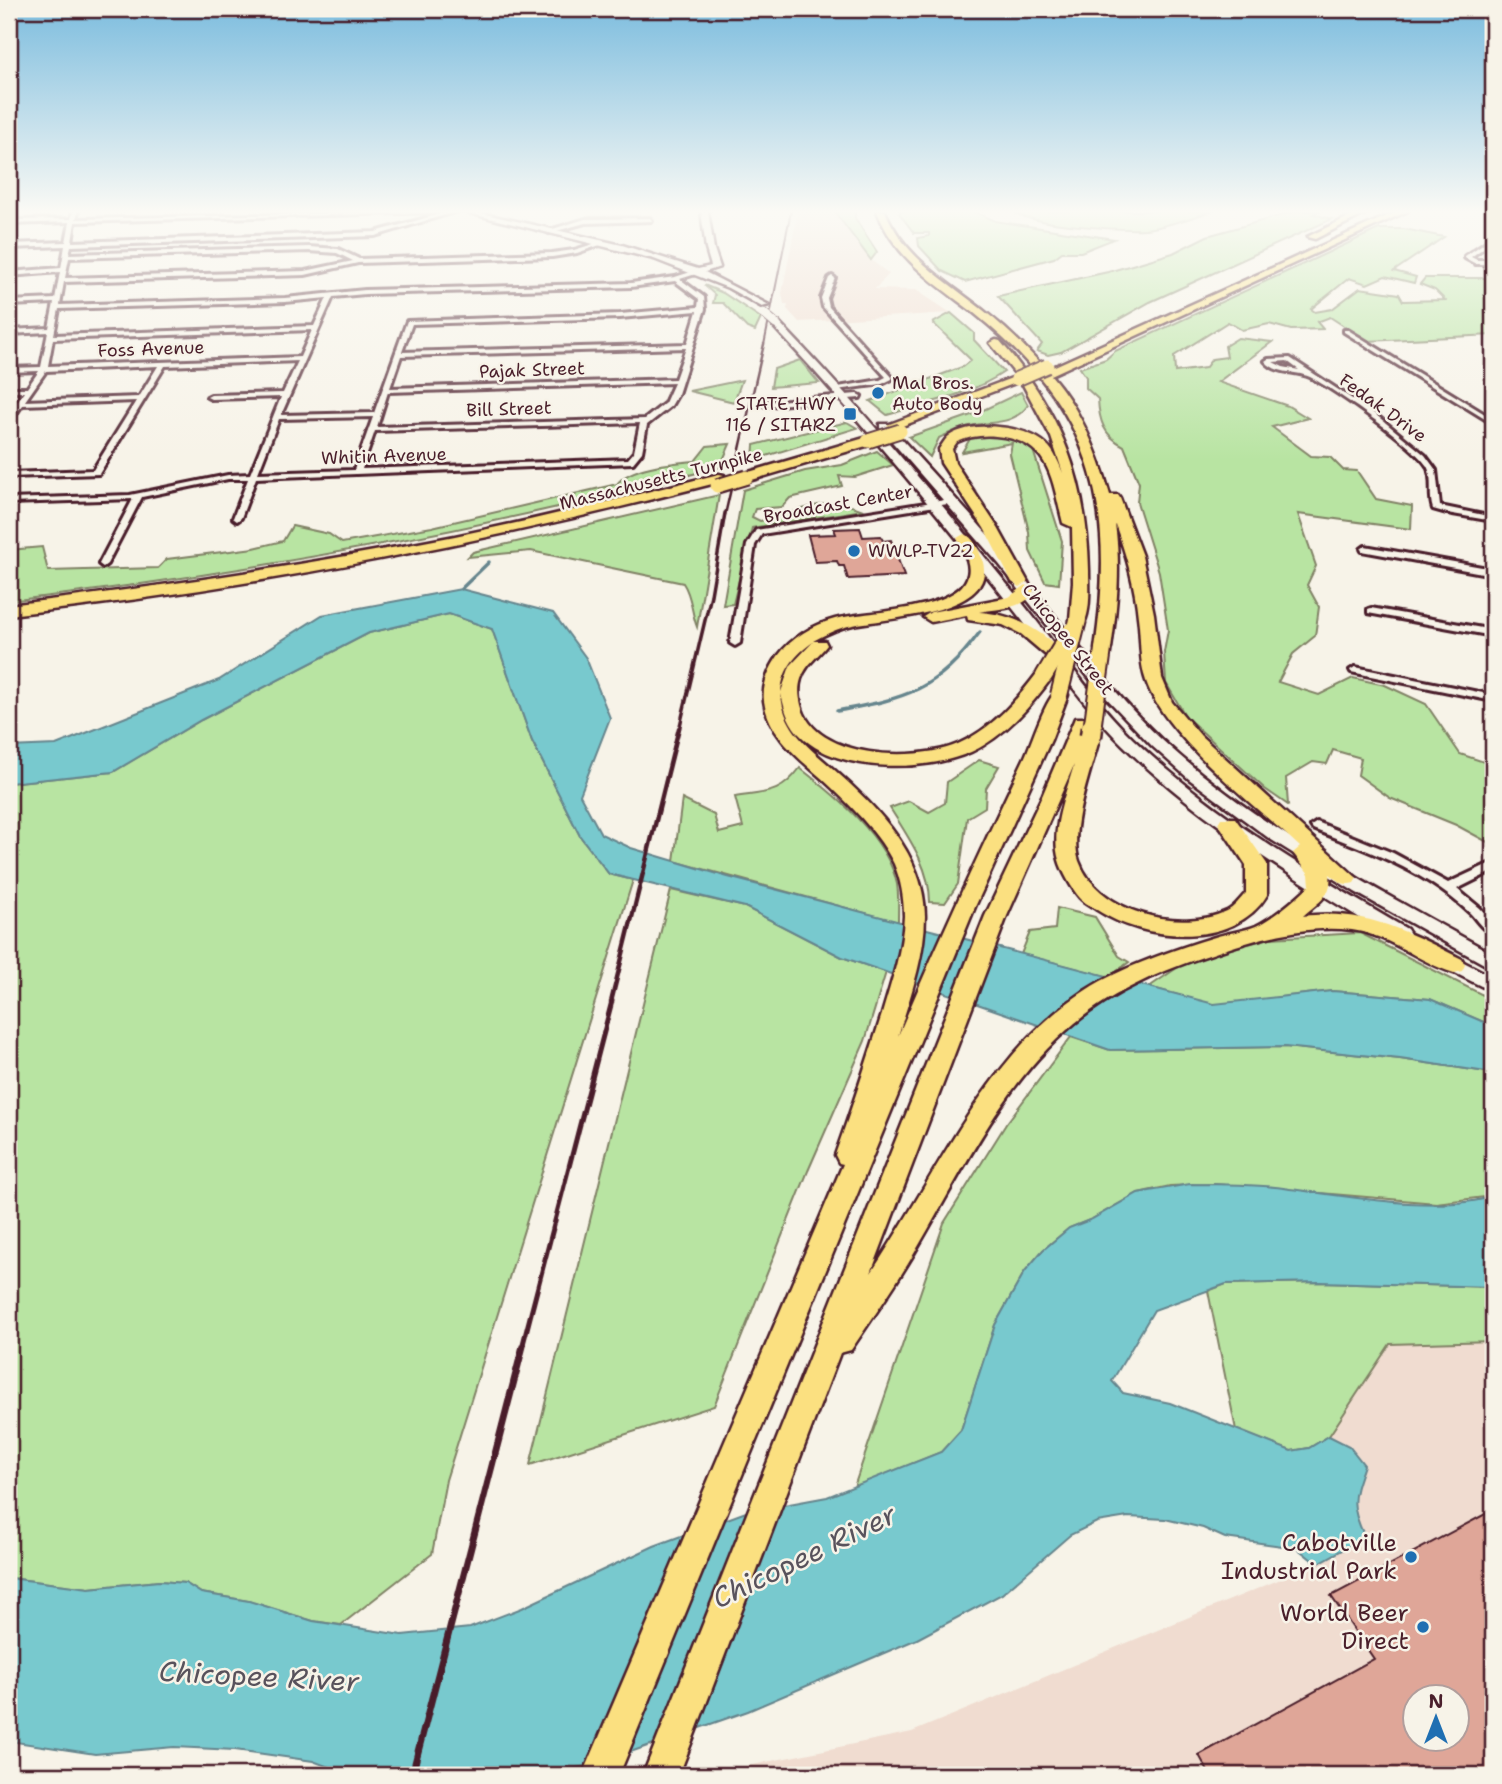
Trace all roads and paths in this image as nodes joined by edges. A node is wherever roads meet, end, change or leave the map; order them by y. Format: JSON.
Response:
{"nodes":[{"id":1,"x":59,"y":294,"type":"edge"},
{"id":2,"x":355,"y":294,"type":"edge"},
{"id":3,"x":698,"y":294,"type":"edge"},
{"id":4,"x":734,"y":294,"type":"edge"},
{"id":5,"x":743,"y":294,"type":"edge"},
{"id":6,"x":825,"y":294,"type":"edge"},
{"id":7,"x":940,"y":294,"type":"edge"},
{"id":8,"x":956,"y":294,"type":"edge"},
{"id":9,"x":1198,"y":294,"type":"edge"},
{"id":10,"x":1217,"y":294,"type":"edge"},
{"id":11,"x":331,"y":295,"type":"junction"},
{"id":12,"x":9,"y":303,"type":"edge"},
{"id":13,"x":57,"y":304,"type":"junction"},
{"id":14,"x":702,"y":309,"type":"junction"},
{"id":15,"x":764,"y":309,"type":"junction"},
{"id":16,"x":409,"y":322,"type":"joint"},
{"id":17,"x":316,"y":328,"type":"junction"},
{"id":18,"x":1346,"y":331,"type":"dead end"},
{"id":19,"x":9,"y":332,"type":"edge"},
{"id":20,"x":51,"y":333,"type":"junction"},
{"id":21,"x":690,"y":346,"type":"junction"},
{"id":22,"x":398,"y":354,"type":"junction"},
{"id":23,"x":301,"y":359,"type":"junction"},
{"id":24,"x":163,"y":365,"type":"junction"},
{"id":25,"x":44,"y":369,"type":"junction"},
{"id":26,"x":1049,"y":369,"type":"junction"},
{"id":27,"x":9,"y":370,"type":"edge"},
{"id":28,"x":1310,"y":375,"type":"junction"},
{"id":29,"x":678,"y":381,"type":"junction"},
{"id":30,"x":9,"y":390,"type":"edge"},
{"id":31,"x":29,"y":390,"type":"junction"},
{"id":32,"x":386,"y":390,"type":"junction"},
{"id":33,"x":842,"y":391,"type":"junction"},
{"id":34,"x":286,"y":395,"type":"junction"},
{"id":35,"x":211,"y":397,"type":"dead end"},
{"id":36,"x":141,"y":399,"type":"junction"},
{"id":37,"x":20,"y":403,"type":"junction"},
{"id":38,"x":766,"y":404,"type":"dead end"},
{"id":39,"x":1493,"y":410,"type":"edge"},
{"id":40,"x":1477,"y":411,"type":"junction"},
{"id":41,"x":377,"y":415,"type":"junction"},
{"id":42,"x":276,"y":417,"type":"junction"},
{"id":43,"x":9,"y":418,"type":"edge"},
{"id":44,"x":646,"y":421,"type":"junction"},
{"id":45,"x":1493,"y":422,"type":"edge"},
{"id":46,"x":373,"y":429,"type":"junction"},
{"id":47,"x":1090,"y":451,"type":"junction"},
{"id":48,"x":96,"y":472,"type":"joint"},
{"id":49,"x":357,"y":473,"type":"junction"},
{"id":50,"x":9,"y":475,"type":"edge"},
{"id":51,"x":252,"y":476,"type":"junction"},
{"id":52,"x":718,"y":482,"type":"junction"},
{"id":53,"x":139,"y":495,"type":"junction"},
{"id":54,"x":9,"y":501,"type":"edge"},
{"id":55,"x":943,"y":502,"type":"junction"},
{"id":56,"x":1441,"y":510,"type":"joint"},
{"id":57,"x":237,"y":518,"type":"dead end"},
{"id":58,"x":1493,"y":519,"type":"edge"},
{"id":59,"x":964,"y":538,"type":"junction"},
{"id":60,"x":1365,"y":550,"type":"dead end"},
{"id":61,"x":103,"y":564,"type":"dead end"},
{"id":62,"x":1082,"y":570,"type":"junction"},
{"id":63,"x":1493,"y":572,"type":"edge"},
{"id":64,"x":1020,"y":591,"type":"junction"},
{"id":65,"x":9,"y":610,"type":"edge"},
{"id":66,"x":1371,"y":611,"type":"dead end"},
{"id":67,"x":927,"y":618,"type":"junction"},
{"id":68,"x":9,"y":619,"type":"edge"},
{"id":69,"x":1078,"y":620,"type":"junction"},
{"id":70,"x":1493,"y":633,"type":"edge"},
{"id":71,"x":735,"y":643,"type":"dead end"},
{"id":72,"x":1053,"y":652,"type":"junction"},
{"id":73,"x":1356,"y":670,"type":"dead end"},
{"id":74,"x":1493,"y":698,"type":"edge"},
{"id":75,"x":1086,"y":729,"type":"junction"},
{"id":76,"x":1228,"y":823,"type":"junction"},
{"id":77,"x":1317,"y":825,"type":"dead end"},
{"id":78,"x":1299,"y":849,"type":"junction"},
{"id":79,"x":1493,"y":866,"type":"edge"},
{"id":80,"x":1347,"y":878,"type":"junction"},
{"id":81,"x":1321,"y":887,"type":"junction"},
{"id":82,"x":1446,"y":889,"type":"junction"},
{"id":83,"x":1493,"y":930,"type":"edge"},
{"id":84,"x":1254,"y":935,"type":"junction"},
{"id":85,"x":1493,"y":962,"type":"edge"},
{"id":86,"x":1454,"y":965,"type":"junction"},
{"id":87,"x":1493,"y":985,"type":"edge"},
{"id":88,"x":907,"y":1015,"type":"junction"},
{"id":89,"x":817,"y":1376,"type":"junction"},
{"id":90,"x":600,"y":1775,"type":"edge"},
{"id":91,"x":661,"y":1775,"type":"edge"}],
"edges":[{"from":1,"to":13,"type":"street"},
{"from":2,"to":11,"type":"street"},
{"from":3,"to":14,"type":"street"},
{"from":4,"to":15,"type":"main road","name":"Chicopee Street"},
{"from":5,"to":15,"type":"main road","name":"Chicopee Street"},
{"from":6,"to":33,"type":"street"},
{"from":7,"to":62,"type":"highway"},
{"from":8,"to":47,"type":"highway"},
{"from":9,"to":26,"type":"highway","name":"Massachusetts Turnpike"},
{"from":10,"to":26,"type":"highway","name":"Massachusetts Turnpike"},
{"from":11,"to":13,"type":"street"},
{"from":11,"to":17,"type":"street"},
{"from":12,"to":13,"type":"street"},
{"from":13,"to":20,"type":"street"},
{"from":14,"to":16,"type":"street"},
{"from":14,"to":21,"type":"street"},
{"from":15,"to":33,"type":"main road","name":"Chicopee Street","bridge":true},
{"from":16,"to":22,"type":"street"},
{"from":17,"to":20,"type":"street"},
{"from":17,"to":23,"type":"street"},
{"from":18,"to":40,"type":"street"},
{"from":19,"to":20,"type":"street"},
{"from":20,"to":25,"type":"street"},
{"from":21,"to":22,"type":"street"},
{"from":21,"to":29,"type":"street"},
{"from":22,"to":32,"type":"street"},
{"from":23,"to":24,"type":"street","name":"Foss Avenue"},
{"from":23,"to":34,"type":"street"},
{"from":24,"to":25,"type":"street","name":"Foss Avenue"},
{"from":24,"to":36,"type":"street"},
{"from":25,"to":27,"type":"street","name":"Foss Avenue"},
{"from":25,"to":31,"type":"street"},
{"from":26,"to":52,"type":"highway","name":"Massachusetts Turnpike","bridge":true},
{"from":28,"to":28,"type":"street","name":"Fedak Drive"},
{"from":28,"to":56,"type":"street","name":"Fedak Drive"},
{"from":29,"to":32,"type":"street","name":"Pajak Street"},
{"from":29,"to":44,"type":"street"},
{"from":30,"to":31,"type":"street"},
{"from":31,"to":37,"type":"street"},
{"from":32,"to":41,"type":"street"},
{"from":33,"to":38,"type":"street"},
{"from":33,"to":55,"type":"main road","name":"Chicopee Street"},
{"from":33,"to":55,"type":"main road","name":"Chicopee Street"},
{"from":34,"to":35,"type":"street"},
{"from":34,"to":42,"type":"street"},
{"from":36,"to":37,"type":"street"},
{"from":36,"to":48,"type":"street"},
{"from":37,"to":43,"type":"street"},
{"from":39,"to":40,"type":"street"},
{"from":40,"to":45,"type":"street"},
{"from":41,"to":42,"type":"street"},
{"from":41,"to":46,"type":"street"},
{"from":42,"to":51,"type":"street"},
{"from":44,"to":46,"type":"street","name":"Bill Street"},
{"from":44,"to":49,"type":"street","name":"Whitin Avenue"},
{"from":46,"to":49,"type":"street"},
{"from":47,"to":75,"type":"highway","bridge":true},
{"from":47,"to":80,"type":"highway"},
{"from":48,"to":50,"type":"street"},
{"from":49,"to":51,"type":"street","name":"Whitin Avenue"},
{"from":51,"to":53,"type":"street","name":"Whitin Avenue"},
{"from":51,"to":57,"type":"street"},
{"from":52,"to":65,"type":"highway","name":"Massachusetts Turnpike"},
{"from":52,"to":68,"type":"highway","name":"Massachusetts Turnpike"},
{"from":53,"to":54,"type":"street"},
{"from":53,"to":61,"type":"street"},
{"from":55,"to":59,"type":"main road","name":"Chicopee Street"},
{"from":55,"to":64,"type":"main road","name":"Chicopee Street"},
{"from":55,"to":71,"type":"street","name":"Broadcast Center"},
{"from":56,"to":58,"type":"street"},
{"from":59,"to":64,"type":"main road","name":"Chicopee Street"},
{"from":59,"to":88,"type":"highway"},
{"from":60,"to":63,"type":"street"},
{"from":62,"to":64,"type":"highway"},
{"from":62,"to":69,"type":"highway"},
{"from":64,"to":67,"type":"highway"},
{"from":64,"to":72,"type":"main road","name":"Chicopee Street"},
{"from":64,"to":78,"type":"main road","name":"Chicopee Street"},
{"from":66,"to":70,"type":"street"},
{"from":67,"to":69,"type":"highway","bridge":true},
{"from":67,"to":72,"type":"highway"},
{"from":69,"to":88,"type":"highway","bridge":true},
{"from":72,"to":76,"type":"main road","name":"Chicopee Street"},
{"from":73,"to":74,"type":"street"},
{"from":75,"to":76,"type":"highway"},
{"from":75,"to":89,"type":"highway"},
{"from":76,"to":81,"type":"main road","name":"Chicopee Street"},
{"from":77,"to":82,"type":"street"},
{"from":78,"to":80,"type":"main road","name":"Chicopee Street"},
{"from":78,"to":81,"type":"highway"},
{"from":79,"to":82,"type":"street"},
{"from":80,"to":85,"type":"main road","name":"Chicopee Street"},
{"from":81,"to":84,"type":"highway"},
{"from":81,"to":86,"type":"main road","name":"Chicopee Street"},
{"from":82,"to":83,"type":"street"},
{"from":84,"to":86,"type":"highway"},
{"from":84,"to":89,"type":"highway"},
{"from":86,"to":87,"type":"main road","name":"Chicopee Street"},
{"from":88,"to":90,"type":"highway"},
{"from":89,"to":91,"type":"highway"}]}
